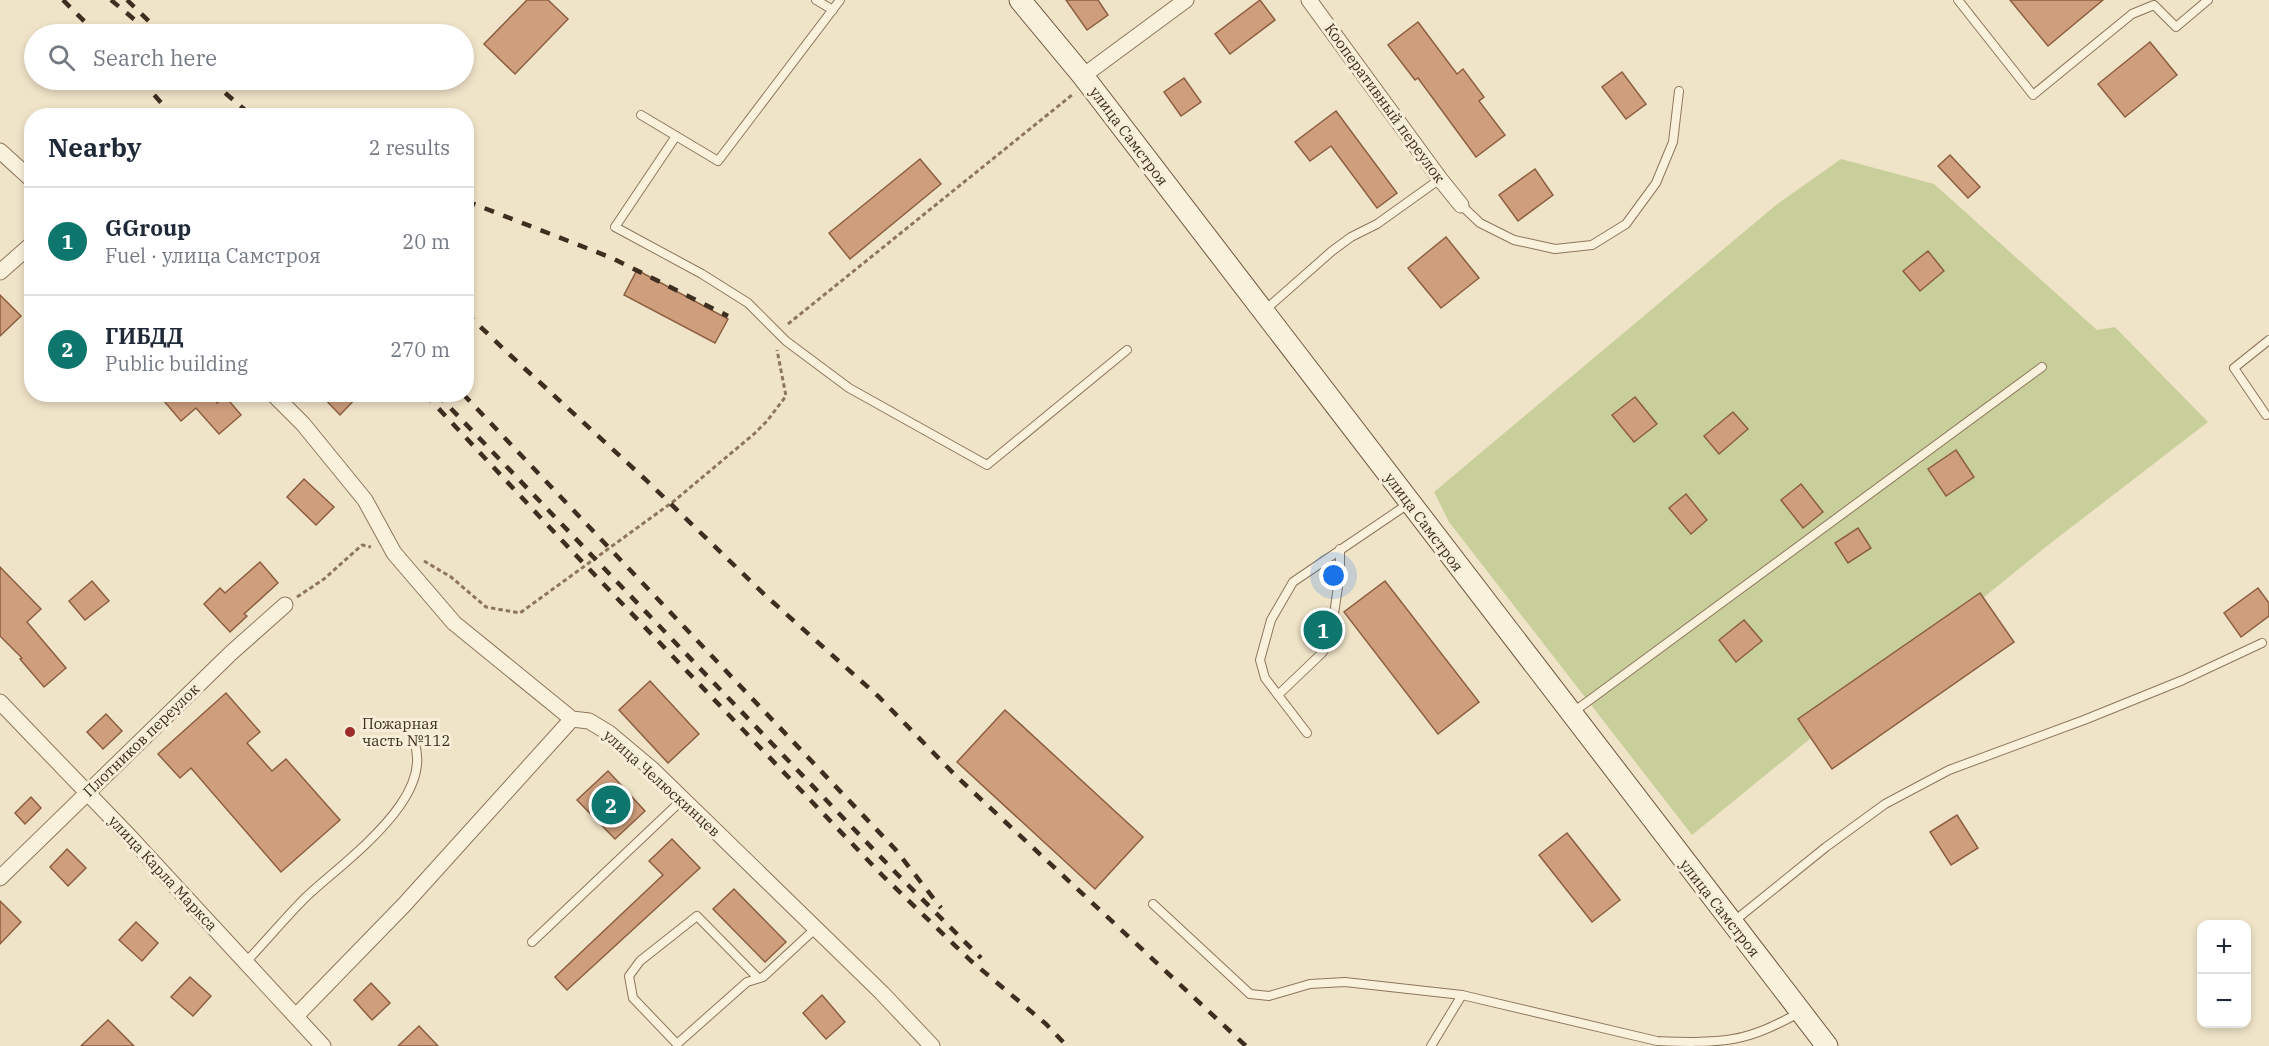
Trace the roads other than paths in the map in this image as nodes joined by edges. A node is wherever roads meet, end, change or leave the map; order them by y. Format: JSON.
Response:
{"nodes":[{"id":1,"x":816,"y":0,"type":"edge"},
{"id":2,"x":840,"y":0,"type":"edge"},
{"id":3,"x":1020,"y":0,"type":"edge"},
{"id":4,"x":1186,"y":0,"type":"edge"},
{"id":5,"x":1310,"y":0,"type":"edge"},
{"id":6,"x":1958,"y":0,"type":"edge"},
{"id":7,"x":2208,"y":0,"type":"edge"},
{"id":8,"x":833,"y":10,"type":"junction"},
{"id":9,"x":1081,"y":83,"type":"junction"},
{"id":10,"x":1679,"y":91,"type":"dead end"},
{"id":11,"x":641,"y":115,"type":"dead end"},
{"id":12,"x":676,"y":136,"type":"junction"},
{"id":13,"x":0,"y":151,"type":"edge"},
{"id":14,"x":24,"y":173,"type":"edge"},
{"id":15,"x":1440,"y":178,"type":"junction"},
{"id":16,"x":1461,"y":205,"type":"joint"},
{"id":17,"x":24,"y":251,"type":"edge"},
{"id":18,"x":0,"y":272,"type":"edge"},
{"id":19,"x":1263,"y":312,"type":"junction"},
{"id":20,"x":2269,"y":340,"type":"edge"},
{"id":21,"x":1127,"y":350,"type":"dead end"},
{"id":22,"x":2042,"y":367,"type":"dead end"},
{"id":23,"x":281,"y":402,"type":"edge"},
{"id":24,"x":2266,"y":415,"type":"dead end"},
{"id":25,"x":1410,"y":504,"type":"junction"},
{"id":26,"x":1340,"y":549,"type":"junction"},
{"id":27,"x":285,"y":605,"type":"road end"},
{"id":28,"x":2262,"y":643,"type":"dead end"},
{"id":29,"x":1278,"y":695,"type":"junction"},
{"id":30,"x":0,"y":702,"type":"edge"},
{"id":31,"x":1571,"y":714,"type":"junction"},
{"id":32,"x":572,"y":719,"type":"junction"},
{"id":33,"x":405,"y":726,"type":"dead end"},
{"id":34,"x":1307,"y":733,"type":"dead end"},
{"id":35,"x":87,"y":794,"type":"junction"},
{"id":36,"x":683,"y":800,"type":"junction"},
{"id":37,"x":0,"y":878,"type":"edge"},
{"id":38,"x":1153,"y":904,"type":"dead end"},
{"id":39,"x":1732,"y":923,"type":"junction"},
{"id":40,"x":816,"y":928,"type":"junction"},
{"id":41,"x":532,"y":942,"type":"dead end"},
{"id":42,"x":246,"y":962,"type":"junction"},
{"id":43,"x":758,"y":978,"type":"junction"},
{"id":44,"x":1461,"y":995,"type":"junction"},
{"id":45,"x":1800,"y":1012,"type":"junction"},
{"id":46,"x":296,"y":1016,"type":"junction"},
{"id":47,"x":323,"y":1046,"type":"edge"},
{"id":48,"x":932,"y":1046,"type":"edge"},
{"id":49,"x":1431,"y":1046,"type":"edge"},
{"id":50,"x":1827,"y":1046,"type":"edge"}],
"edges":[{"from":1,"to":8,"type":"lane"},
{"from":2,"to":8,"type":"lane"},
{"from":3,"to":9,"type":"street","name":"улица Самстроя"},
{"from":4,"to":9,"type":"street"},
{"from":5,"to":15,"type":"street","name":"Кооперативный переулок"},
{"from":6,"to":7,"type":"lane"},
{"from":8,"to":12,"type":"lane"},
{"from":9,"to":19,"type":"street","name":"улица Самстроя"},
{"from":10,"to":16,"type":"lane"},
{"from":11,"to":12,"type":"lane"},
{"from":12,"to":21,"type":"lane"},
{"from":13,"to":14,"type":"street"},
{"from":15,"to":16,"type":"street","name":"Кооперативный переулок"},
{"from":15,"to":19,"type":"lane"},
{"from":17,"to":18,"type":"street"},
{"from":19,"to":25,"type":"street","name":"улица Самстроя"},
{"from":20,"to":24,"type":"lane"},
{"from":22,"to":31,"type":"lane"},
{"from":23,"to":32,"type":"street","name":"улица Челюскинцев"},
{"from":25,"to":26,"type":"lane"},
{"from":25,"to":31,"type":"street","name":"улица Самстроя"},
{"from":26,"to":29,"type":"lane"},
{"from":26,"to":29,"type":"lane"},
{"from":27,"to":35,"type":"street","name":"Плотников переулок"},
{"from":28,"to":39,"type":"lane"},
{"from":29,"to":34,"type":"lane"},
{"from":30,"to":35,"type":"street","name":"улица Карла Маркса"},
{"from":31,"to":39,"type":"street","name":"улица Самстроя"},
{"from":32,"to":36,"type":"street","name":"улица Челюскинцев"},
{"from":32,"to":46,"type":"street"},
{"from":33,"to":42,"type":"lane"},
{"from":35,"to":37,"type":"street","name":"Плотников переулок"},
{"from":35,"to":42,"type":"street","name":"улица Карла Маркса"},
{"from":36,"to":40,"type":"street","name":"улица Челюскинцев"},
{"from":36,"to":41,"type":"lane"},
{"from":38,"to":44,"type":"lane"},
{"from":39,"to":45,"type":"street","name":"улица Самстроя"},
{"from":40,"to":43,"type":"lane"},
{"from":40,"to":48,"type":"street","name":"улица Челюскинцев"},
{"from":42,"to":46,"type":"street","name":"улица Карла Маркса"},
{"from":43,"to":43,"type":"lane"},
{"from":44,"to":45,"type":"lane"},
{"from":44,"to":49,"type":"lane"},
{"from":45,"to":50,"type":"street","name":"улица Самстроя"},
{"from":46,"to":47,"type":"street","name":"улица Карла Маркса"}]}
